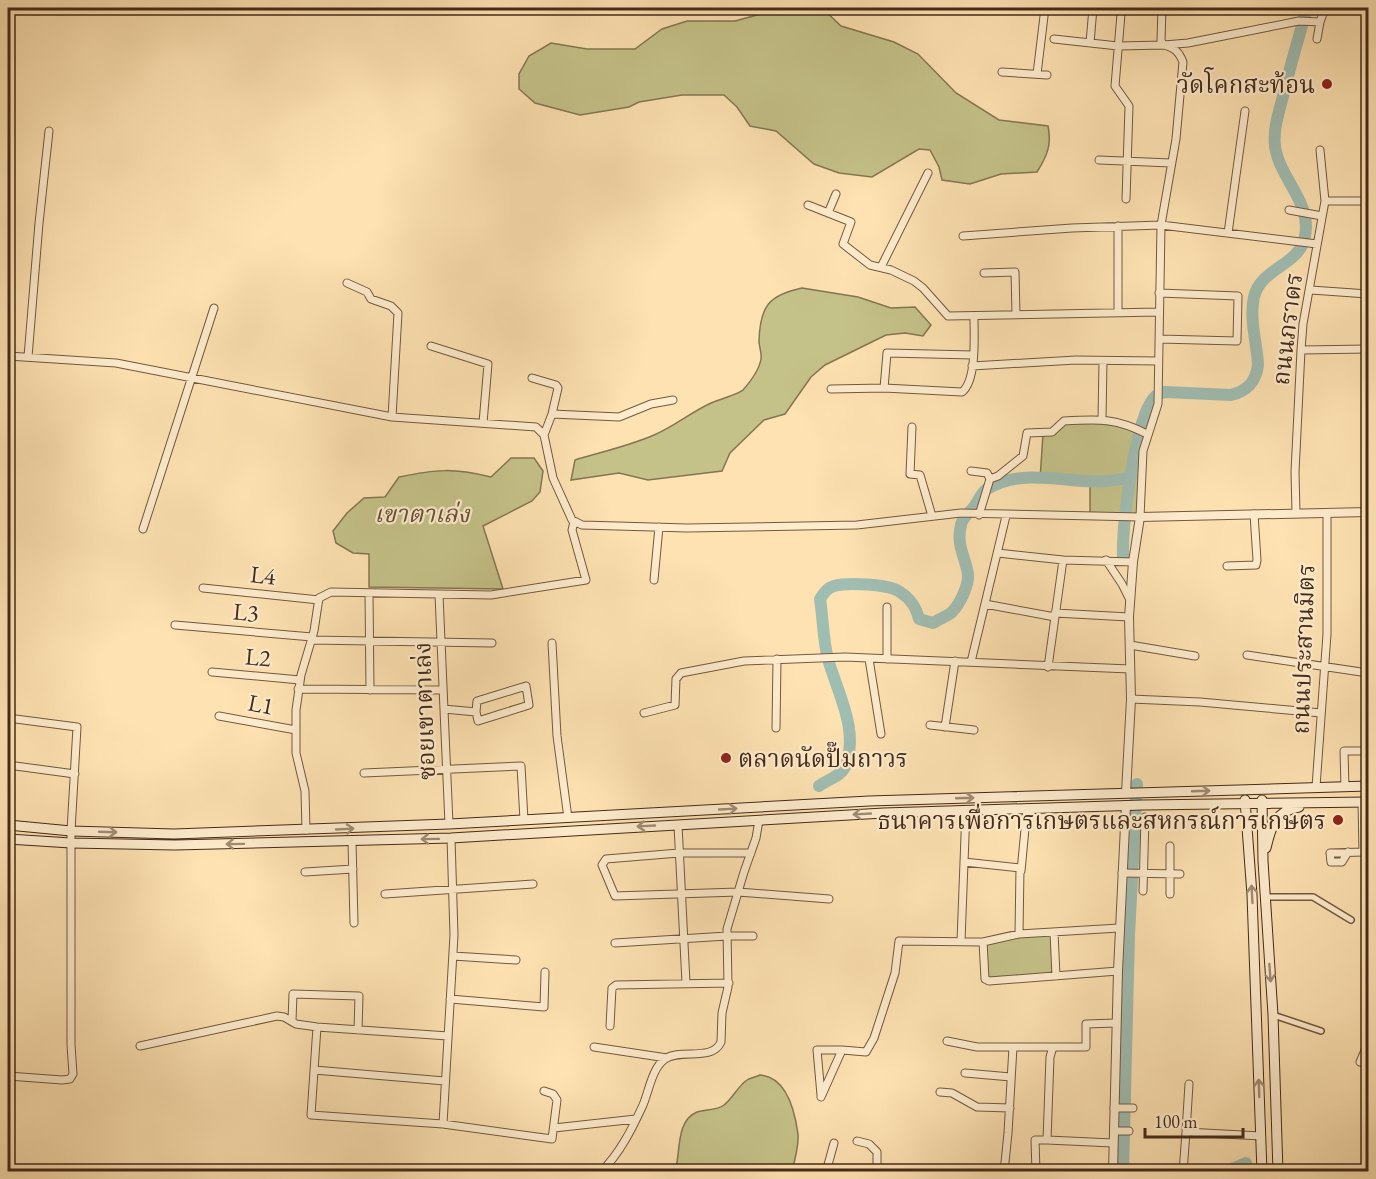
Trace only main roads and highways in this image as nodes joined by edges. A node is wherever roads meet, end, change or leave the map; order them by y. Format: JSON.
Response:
{"nodes":[{"id":1,"x":1368,"y":786,"type":"edge"},
{"id":2,"x":1245,"y":789,"type":"junction"},
{"id":3,"x":1261,"y":789,"type":"junction"},
{"id":4,"x":1129,"y":793,"type":"junction"},
{"id":5,"x":1346,"y":801,"type":"junction"},
{"id":6,"x":1365,"y":802,"type":"edge"},
{"id":7,"x":1219,"y":804,"type":"junction"},
{"id":8,"x":1245,"y":804,"type":"junction"},
{"id":9,"x":1262,"y":804,"type":"junction"},
{"id":10,"x":1128,"y":805,"type":"junction"},
{"id":11,"x":1246,"y":824,"type":"junction"},
{"id":12,"x":8,"y":825,"type":"edge"},
{"id":13,"x":8,"y":839,"type":"edge"},
{"id":14,"x":1263,"y":861,"type":"junction"},
{"id":15,"x":1262,"y":1172,"type":"edge"},
{"id":16,"x":1278,"y":1172,"type":"edge"}],
"edges":[{"from":1,"to":3,"type":"main road"},
{"from":2,"to":3,"type":"main road"},
{"from":4,"to":2,"type":"main road","one_way":true},
{"from":2,"to":8,"type":"main road"},
{"from":3,"to":9,"type":"main road"},
{"from":4,"to":10,"type":"main road"},
{"from":12,"to":4,"type":"main road","one_way":true},
{"from":5,"to":6,"type":"main road"},
{"from":5,"to":9,"type":"main road"},
{"from":5,"to":14,"type":"main road"},
{"from":7,"to":8,"type":"main road"},
{"from":7,"to":10,"type":"main road"},
{"from":7,"to":11,"type":"main road"},
{"from":8,"to":9,"type":"main road"},
{"from":8,"to":11,"type":"main road"},
{"from":9,"to":14,"type":"main road"},
{"from":10,"to":13,"type":"main road","one_way":true},
{"from":15,"to":11,"type":"main road","one_way":true},
{"from":14,"to":16,"type":"main road","one_way":true}]}
